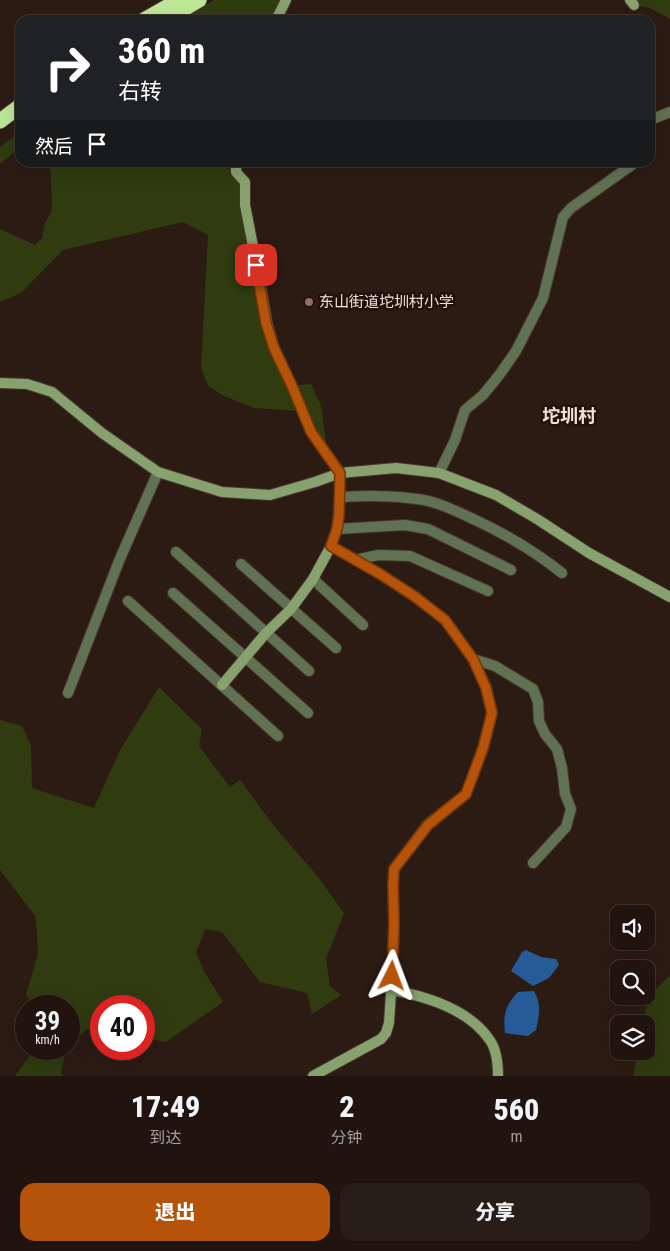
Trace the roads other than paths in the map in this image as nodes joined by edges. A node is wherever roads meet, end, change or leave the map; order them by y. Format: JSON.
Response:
{"nodes":[{"id":1,"x":179,"y":0,"type":"edge"},
{"id":2,"x":199,"y":0,"type":"edge"},
{"id":3,"x":286,"y":0,"type":"edge"},
{"id":4,"x":153,"y":15,"type":"edge"},
{"id":5,"x":173,"y":15,"type":"edge"},
{"id":6,"x":278,"y":15,"type":"edge"},
{"id":7,"x":15,"y":110,"type":"edge"},
{"id":8,"x":670,"y":112,"type":"edge"},
{"id":9,"x":655,"y":118,"type":"edge"},
{"id":10,"x":0,"y":121,"type":"edge"},
{"id":11,"x":15,"y":122,"type":"edge"},
{"id":12,"x":0,"y":134,"type":"edge"},
{"id":13,"x":236,"y":167,"type":"edge"},
{"id":14,"x":629,"y":167,"type":"edge"},
{"id":15,"x":0,"y":383,"type":"edge"},
{"id":16,"x":158,"y":472,"type":"junction"},
{"id":17,"x":340,"y":473,"type":"junction"},
{"id":18,"x":439,"y":473,"type":"junction"},
{"id":19,"x":340,"y":497,"type":"junction"},
{"id":20,"x":337,"y":529,"type":"junction"},
{"id":21,"x":331,"y":546,"type":"junction"},
{"id":22,"x":176,"y":552,"type":"dead end"},
{"id":23,"x":355,"y":560,"type":"junction"},
{"id":24,"x":241,"y":564,"type":"dead end"},
{"id":25,"x":511,"y":570,"type":"dead end"},
{"id":26,"x":562,"y":573,"type":"dead end"},
{"id":27,"x":313,"y":579,"type":"junction"},
{"id":28,"x":488,"y":591,"type":"dead end"},
{"id":29,"x":173,"y":593,"type":"dead end"},
{"id":30,"x":670,"y":597,"type":"edge"},
{"id":31,"x":128,"y":601,"type":"dead end"},
{"id":32,"x":291,"y":609,"type":"junction"},
{"id":33,"x":363,"y":625,"type":"dead end"},
{"id":34,"x":266,"y":633,"type":"junction"},
{"id":35,"x":336,"y":648,"type":"dead end"},
{"id":36,"x":245,"y":658,"type":"junction"},
{"id":37,"x":473,"y":659,"type":"junction"},
{"id":38,"x":309,"y":671,"type":"dead end"},
{"id":39,"x":222,"y":684,"type":"junction"},
{"id":40,"x":68,"y":693,"type":"dead end"},
{"id":41,"x":308,"y":714,"type":"dead end"},
{"id":42,"x":278,"y":736,"type":"dead end"},
{"id":43,"x":533,"y":863,"type":"dead end"},
{"id":44,"x":391,"y":990,"type":"junction"},
{"id":45,"x":313,"y":1076,"type":"edge"},
{"id":46,"x":498,"y":1076,"type":"edge"}],
"edges":[{"from":1,"to":4,"type":"highway"},
{"from":2,"to":5,"type":"highway"},
{"from":3,"to":6,"type":"street"},
{"from":7,"to":10,"type":"highway"},
{"from":8,"to":9,"type":"street"},
{"from":11,"to":12,"type":"highway"},
{"from":13,"to":17,"type":"street"},
{"from":14,"to":18,"type":"street"},
{"from":15,"to":16,"type":"street"},
{"from":16,"to":17,"type":"street"},
{"from":16,"to":40,"type":"street"},
{"from":17,"to":18,"type":"street"},
{"from":17,"to":19,"type":"street"},
{"from":18,"to":30,"type":"street"},
{"from":19,"to":20,"type":"street"},
{"from":19,"to":26,"type":"street"},
{"from":20,"to":21,"type":"street"},
{"from":20,"to":25,"type":"street"},
{"from":21,"to":23,"type":"street"},
{"from":21,"to":27,"type":"street"},
{"from":22,"to":34,"type":"street"},
{"from":23,"to":28,"type":"street"},
{"from":23,"to":37,"type":"street"},
{"from":24,"to":32,"type":"street"},
{"from":27,"to":32,"type":"street"},
{"from":27,"to":33,"type":"street"},
{"from":29,"to":36,"type":"street"},
{"from":31,"to":39,"type":"street"},
{"from":32,"to":34,"type":"street"},
{"from":32,"to":35,"type":"street"},
{"from":34,"to":36,"type":"street"},
{"from":34,"to":38,"type":"street"},
{"from":36,"to":39,"type":"street"},
{"from":36,"to":41,"type":"street"},
{"from":37,"to":43,"type":"street"},
{"from":37,"to":44,"type":"street"},
{"from":39,"to":42,"type":"street"},
{"from":44,"to":45,"type":"street"},
{"from":44,"to":46,"type":"street"}]}
